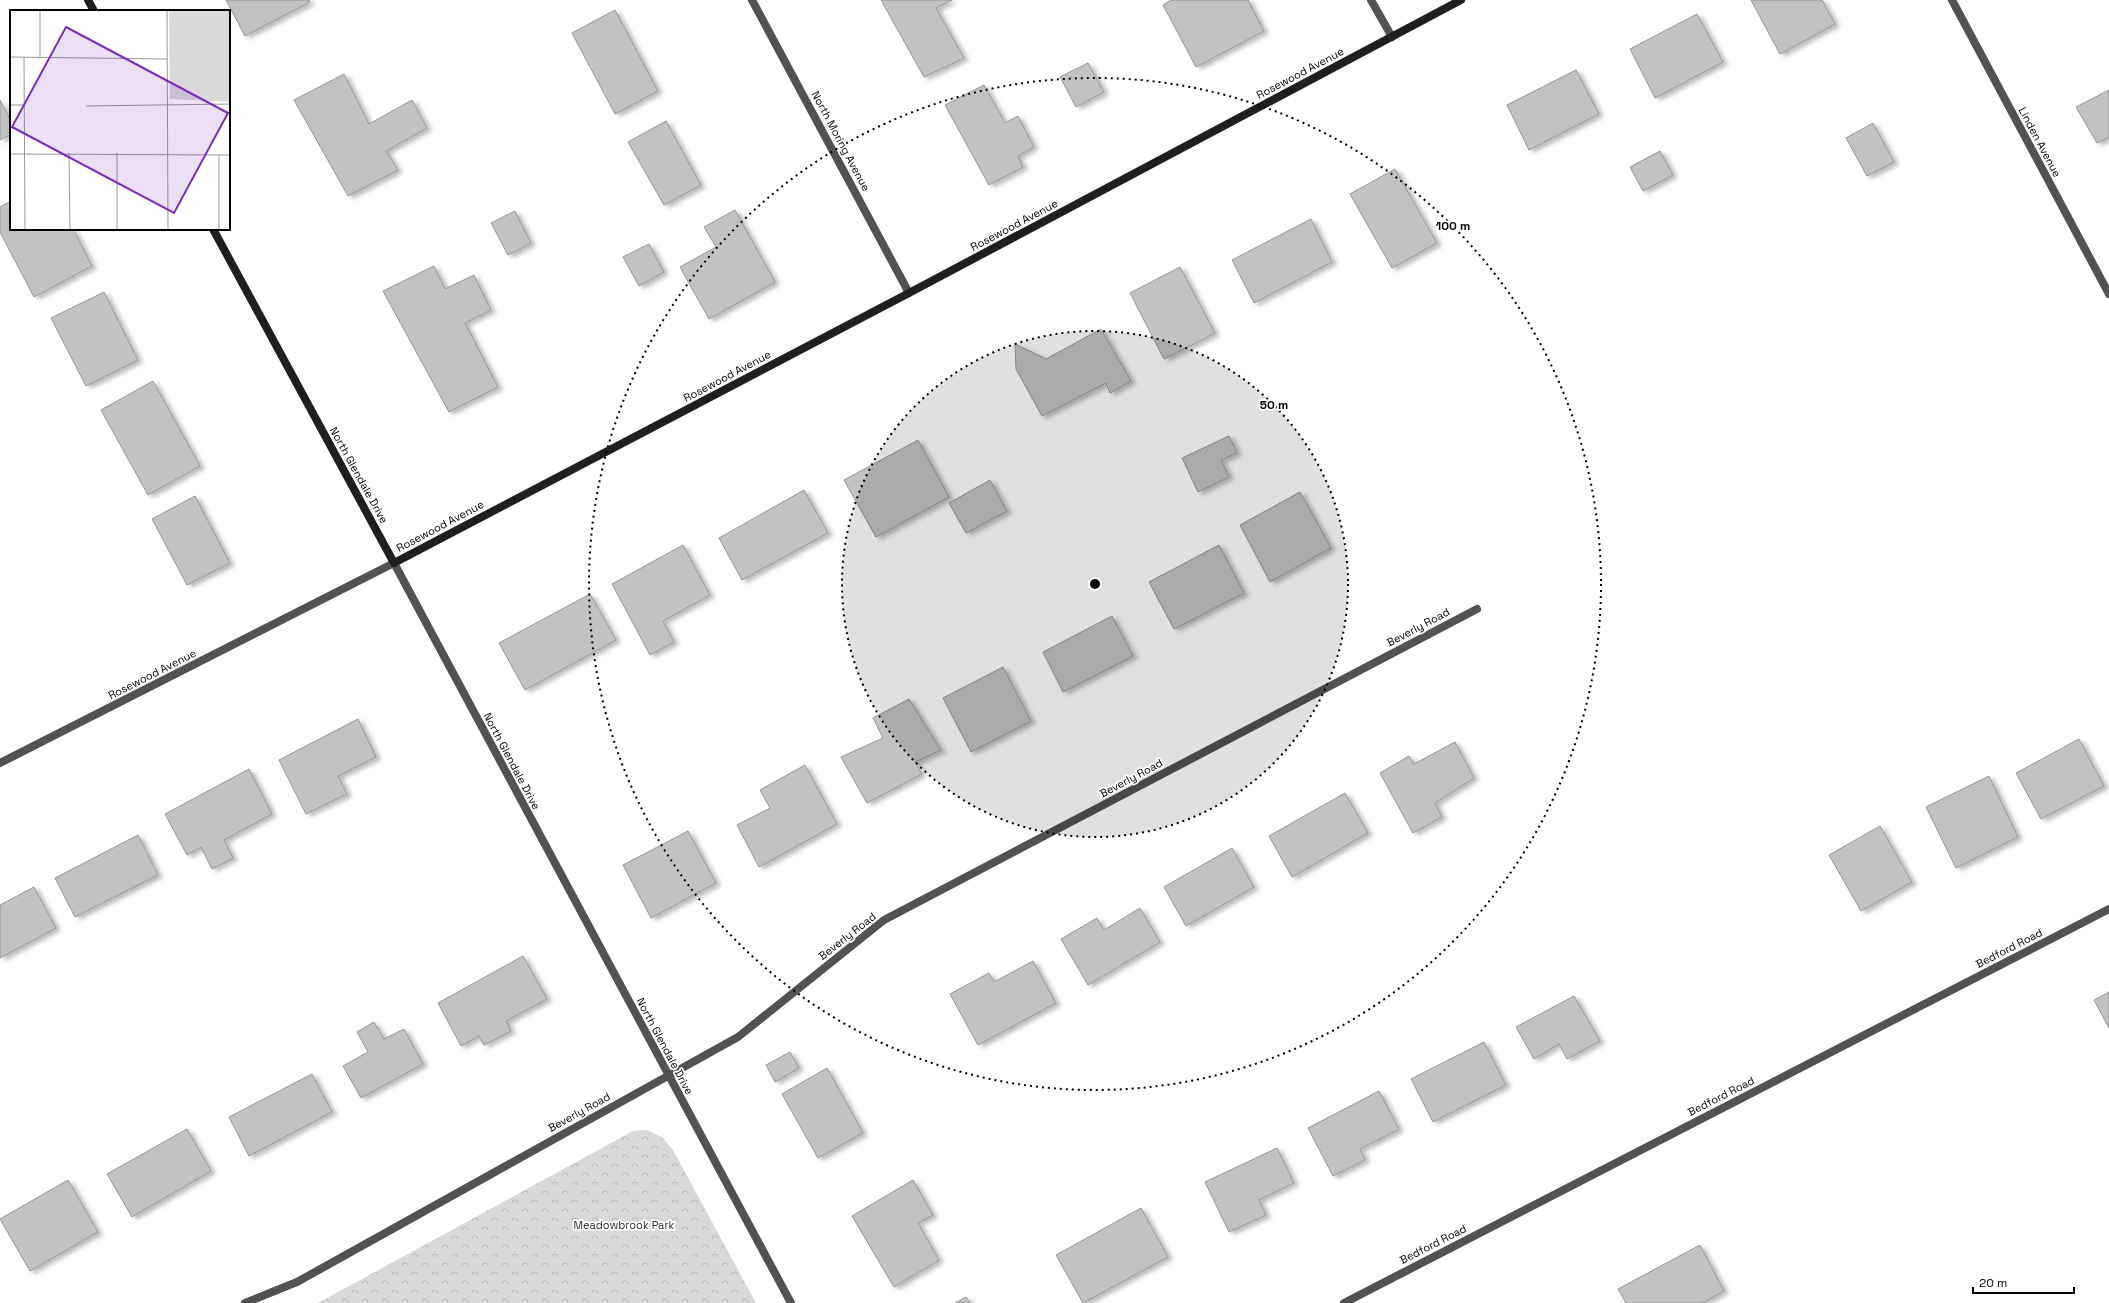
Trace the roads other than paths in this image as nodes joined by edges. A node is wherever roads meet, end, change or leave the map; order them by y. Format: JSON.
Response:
{"nodes":[{"id":1,"x":88,"y":0,"type":"edge"},
{"id":2,"x":752,"y":0,"type":"edge"},
{"id":3,"x":1371,"y":0,"type":"edge"},
{"id":4,"x":1461,"y":0,"type":"edge"},
{"id":5,"x":1952,"y":0,"type":"edge"},
{"id":6,"x":93,"y":10,"type":"edge"},
{"id":7,"x":1392,"y":38,"type":"junction"},
{"id":8,"x":214,"y":230,"type":"edge"},
{"id":9,"x":2106,"y":283,"type":"edge"},
{"id":10,"x":909,"y":293,"type":"junction"},
{"id":11,"x":2109,"y":294,"type":"edge"},
{"id":12,"x":394,"y":563,"type":"junction"},
{"id":13,"x":1477,"y":609,"type":"dead end"},
{"id":14,"x":0,"y":763,"type":"edge"},
{"id":15,"x":2109,"y":909,"type":"edge"},
{"id":16,"x":668,"y":1076,"type":"junction"},
{"id":17,"x":245,"y":1303,"type":"edge"},
{"id":18,"x":791,"y":1303,"type":"edge"},
{"id":19,"x":1344,"y":1303,"type":"edge"}],
"edges":[{"from":1,"to":6,"type":"street"},
{"from":2,"to":10,"type":"street","name":"North Moring Avenue"},
{"from":3,"to":7,"type":"street"},
{"from":4,"to":7,"type":"street","name":"Rosewood Avenue"},
{"from":5,"to":9,"type":"street","name":"Linden Avenue"},
{"from":7,"to":10,"type":"street","name":"Rosewood Avenue"},
{"from":8,"to":12,"type":"street","name":"North Glendale Drive"},
{"from":9,"to":11,"type":"street","name":"Linden Avenue"},
{"from":10,"to":12,"type":"street","name":"Rosewood Avenue"},
{"from":12,"to":14,"type":"street","name":"Rosewood Avenue"},
{"from":12,"to":16,"type":"street","name":"North Glendale Drive"},
{"from":13,"to":16,"type":"street","name":"Beverly Road"},
{"from":15,"to":19,"type":"street","name":"Bedford Road"},
{"from":16,"to":17,"type":"street","name":"Beverly Road"},
{"from":16,"to":18,"type":"street","name":"North Glendale Drive"}]}
